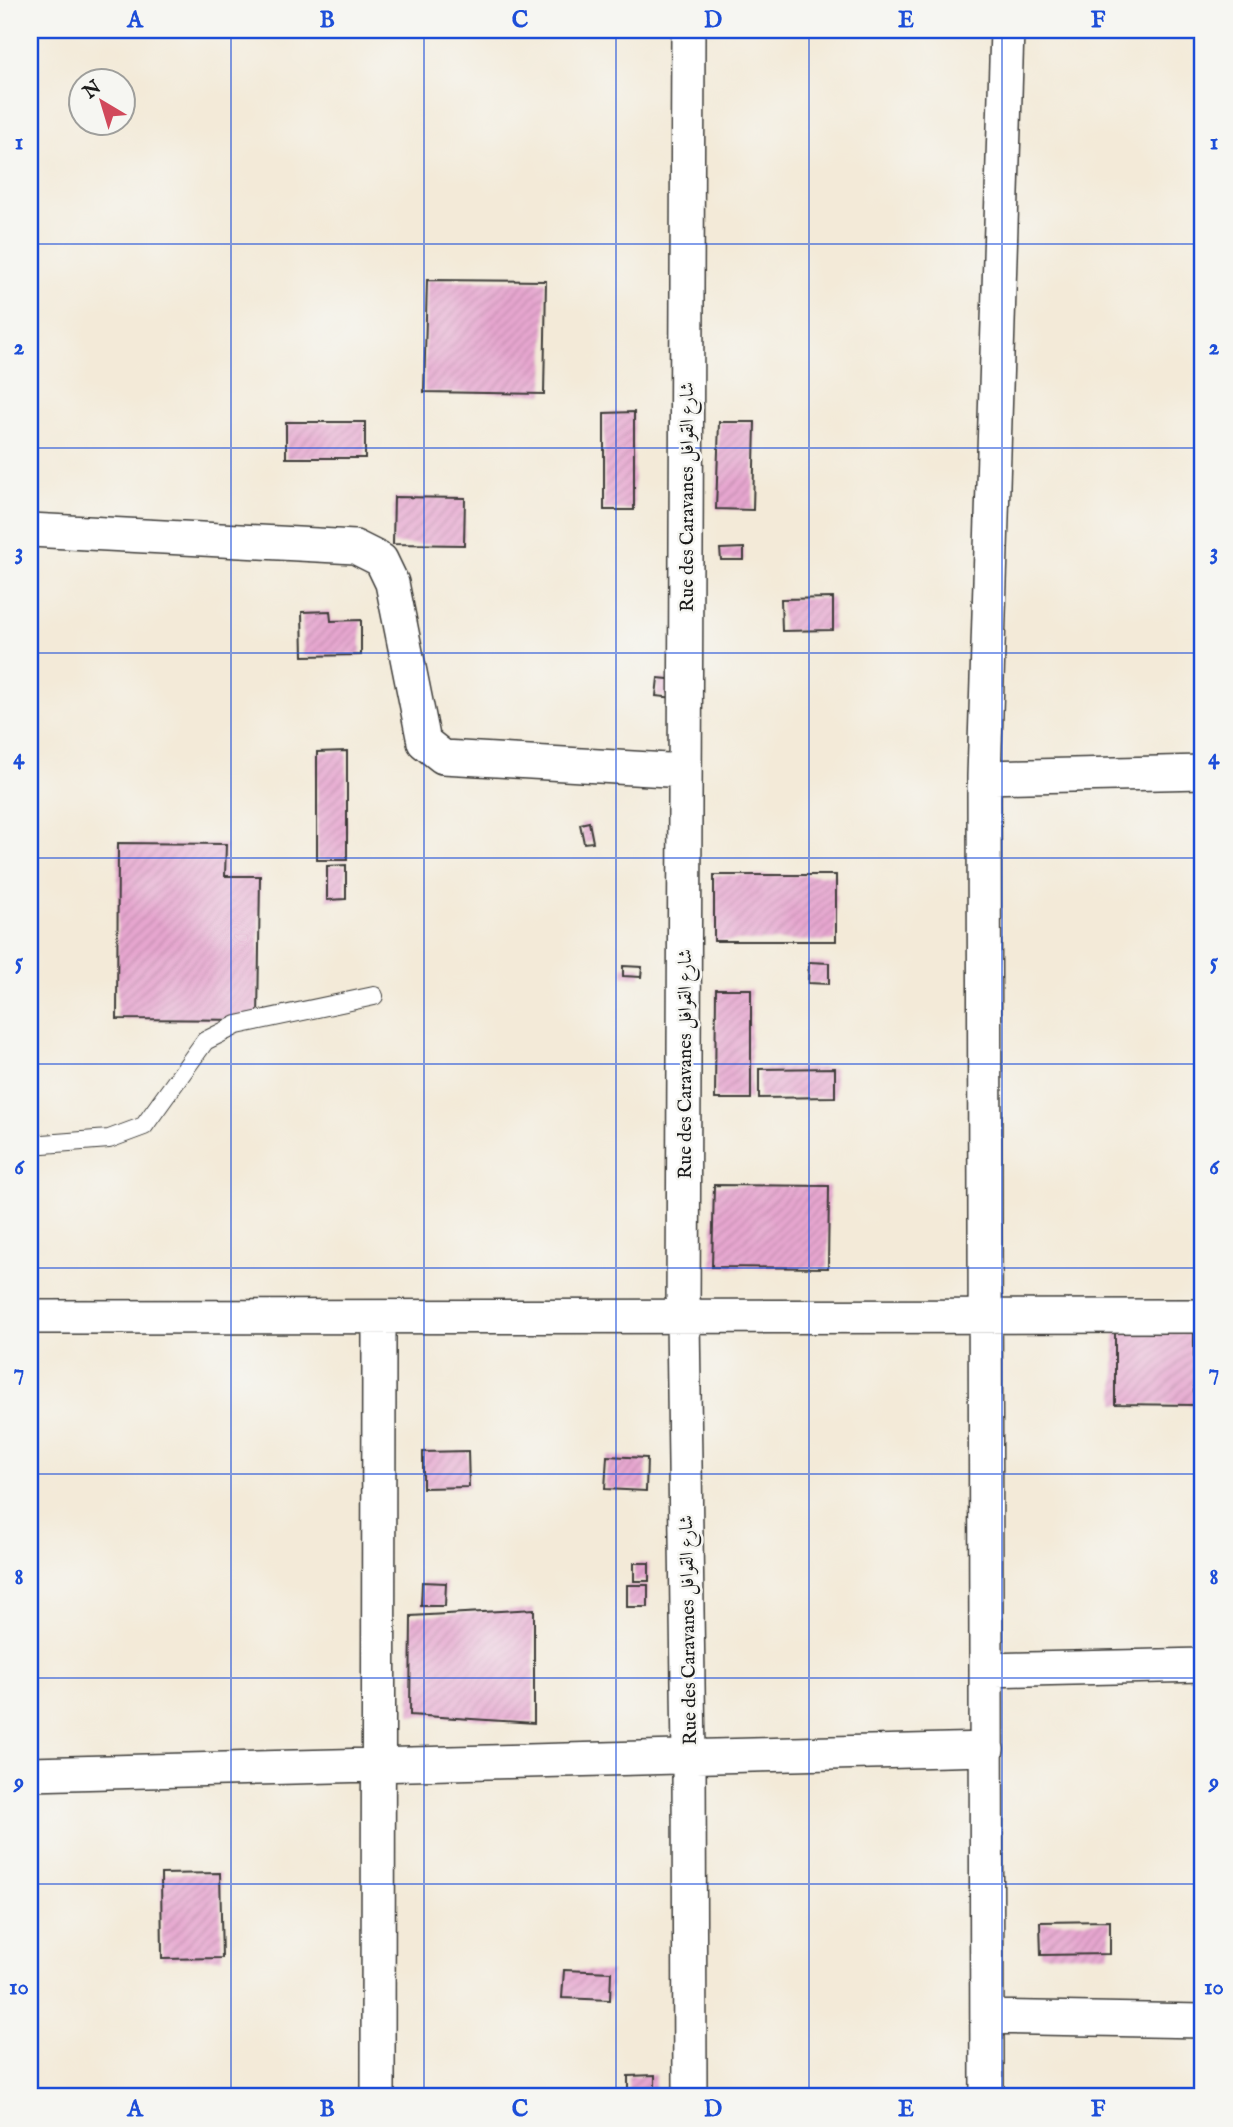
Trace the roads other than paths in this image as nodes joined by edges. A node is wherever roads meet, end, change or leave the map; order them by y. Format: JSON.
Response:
{"nodes":[{"id":1,"x":688,"y":30,"type":"edge"},
{"id":2,"x":1007,"y":30,"type":"edge"},
{"id":3,"x":30,"y":530,"type":"edge"},
{"id":4,"x":685,"y":771,"type":"junction"},
{"id":5,"x":1203,"y":772,"type":"edge"},
{"id":6,"x":984,"y":777,"type":"junction"},
{"id":7,"x":374,"y":996,"type":"dead end"},
{"id":8,"x":30,"y":1145,"type":"edge"},
{"id":9,"x":986,"y":1316,"type":"junction"},
{"id":10,"x":1203,"y":1316,"type":"edge"},
{"id":11,"x":30,"y":1317,"type":"edge"},
{"id":12,"x":379,"y":1317,"type":"junction"},
{"id":13,"x":683,"y":1317,"type":"junction"},
{"id":14,"x":1203,"y":1665,"type":"edge"},
{"id":15,"x":986,"y":1670,"type":"junction"},
{"id":16,"x":987,"y":1749,"type":"junction"},
{"id":17,"x":689,"y":1757,"type":"junction"},
{"id":18,"x":379,"y":1765,"type":"junction"},
{"id":19,"x":30,"y":1774,"type":"edge"},
{"id":20,"x":987,"y":2017,"type":"junction"},
{"id":21,"x":1203,"y":2021,"type":"edge"},
{"id":22,"x":378,"y":2097,"type":"edge"},
{"id":23,"x":690,"y":2097,"type":"edge"},
{"id":24,"x":987,"y":2097,"type":"edge"}],
"edges":[{"from":1,"to":4,"type":"street","name":"Rue des Caravanes شارع القوافل"},
{"from":2,"to":6,"type":"street"},
{"from":3,"to":4,"type":"street"},
{"from":4,"to":13,"type":"street","name":"Rue des Caravanes شارع القوافل"},
{"from":5,"to":6,"type":"street"},
{"from":6,"to":9,"type":"street"},
{"from":7,"to":8,"type":"lane"},
{"from":9,"to":10,"type":"street"},
{"from":9,"to":13,"type":"street"},
{"from":9,"to":15,"type":"street"},
{"from":11,"to":12,"type":"street"},
{"from":12,"to":13,"type":"street"},
{"from":12,"to":18,"type":"street"},
{"from":13,"to":17,"type":"street","name":"Rue des Caravanes شارع القوافل"},
{"from":14,"to":15,"type":"street"},
{"from":15,"to":16,"type":"street"},
{"from":16,"to":17,"type":"street"},
{"from":16,"to":20,"type":"street"},
{"from":17,"to":18,"type":"street"},
{"from":17,"to":23,"type":"street","name":"Rue des Caravanes شارع القوافل"},
{"from":18,"to":19,"type":"street"},
{"from":18,"to":22,"type":"street"},
{"from":20,"to":21,"type":"street"},
{"from":20,"to":24,"type":"street"}]}
